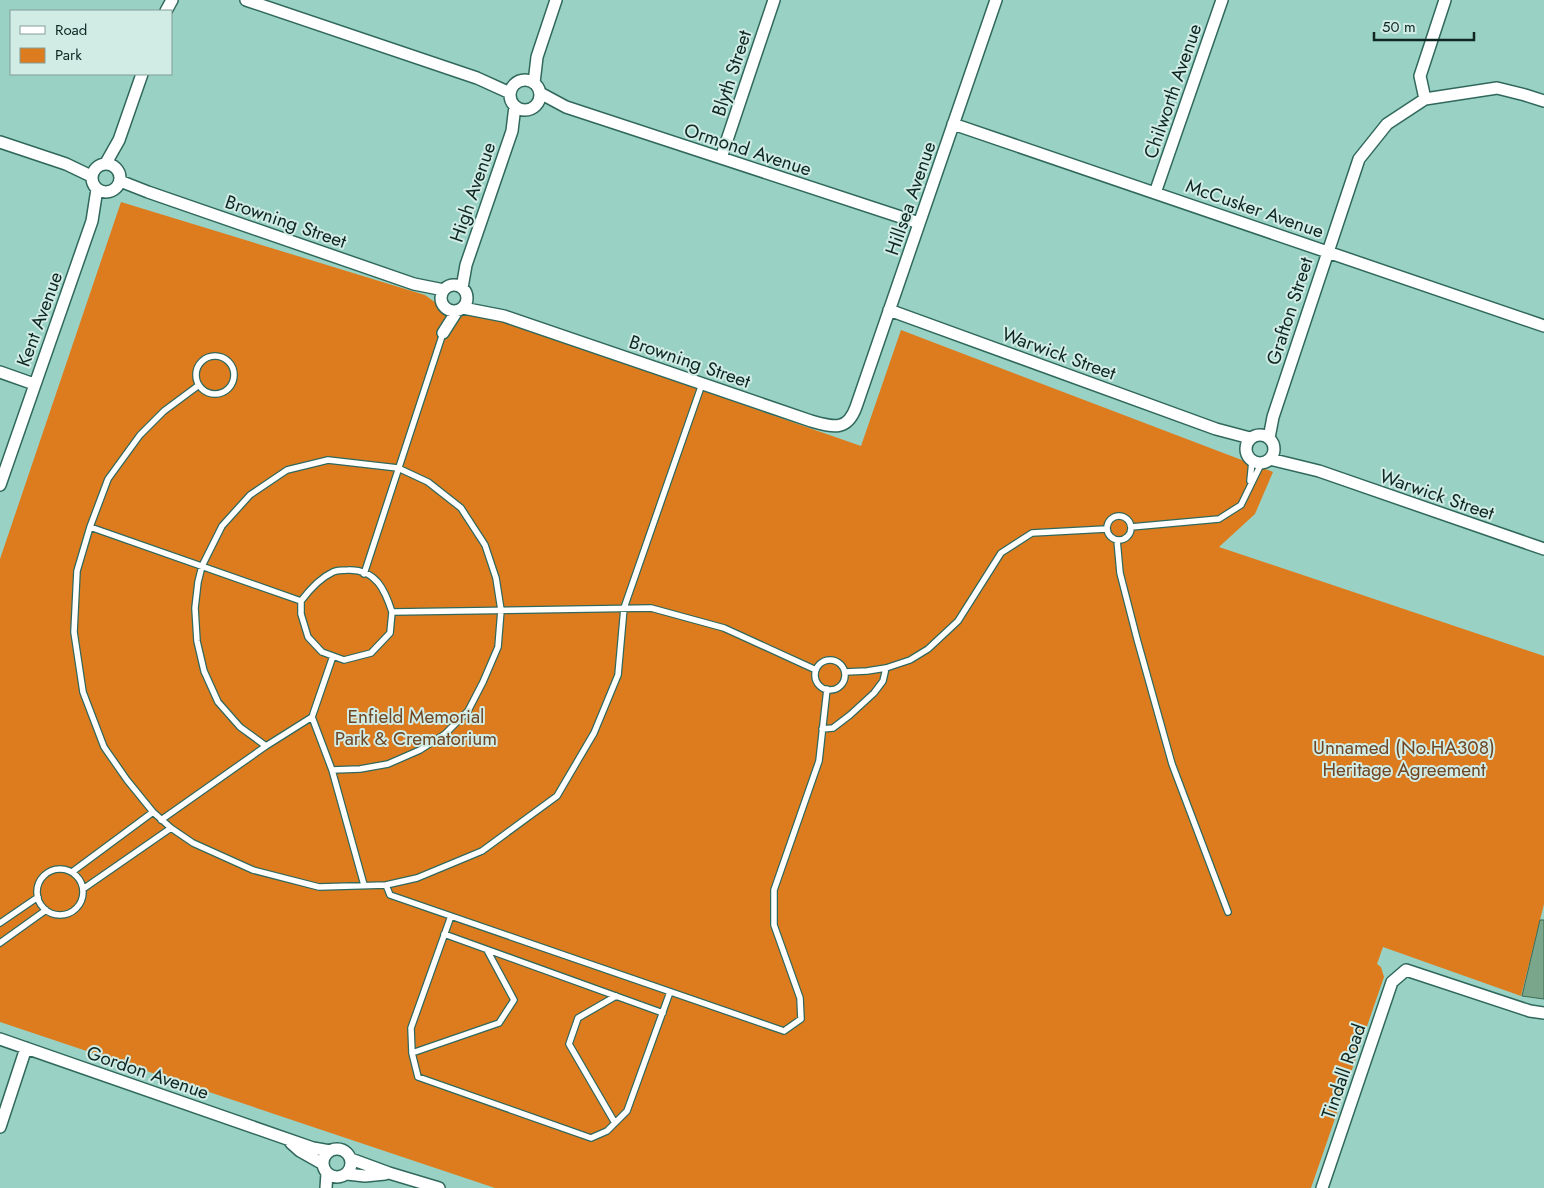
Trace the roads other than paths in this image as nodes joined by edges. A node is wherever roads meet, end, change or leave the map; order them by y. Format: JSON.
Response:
{"nodes":[{"id":1,"x":246,"y":0,"type":"edge"},
{"id":2,"x":556,"y":0,"type":"edge"},
{"id":3,"x":774,"y":0,"type":"edge"},
{"id":4,"x":996,"y":0,"type":"edge"},
{"id":5,"x":1222,"y":0,"type":"edge"},
{"id":6,"x":1445,"y":0,"type":"edge"},
{"id":7,"x":142,"y":75,"type":"edge"},
{"id":8,"x":526,"y":92,"type":"junction"},
{"id":9,"x":1424,"y":99,"type":"junction"},
{"id":10,"x":1544,"y":101,"type":"edge"},
{"id":11,"x":953,"y":124,"type":"junction"},
{"id":12,"x":512,"y":131,"type":"junction"},
{"id":13,"x":0,"y":142,"type":"edge"},
{"id":14,"x":721,"y":158,"type":"junction"},
{"id":15,"x":102,"y":169,"type":"junction"},
{"id":16,"x":110,"y":188,"type":"junction"},
{"id":17,"x":1156,"y":193,"type":"junction"},
{"id":18,"x":919,"y":223,"type":"junction"},
{"id":19,"x":1327,"y":251,"type":"junction"},
{"id":20,"x":452,"y":294,"type":"junction"},
{"id":21,"x":460,"y":310,"type":"junction"},
{"id":22,"x":890,"y":310,"type":"junction"},
{"id":23,"x":504,"y":316,"type":"junction"},
{"id":24,"x":1544,"y":326,"type":"edge"},
{"id":25,"x":443,"y":334,"type":"junction"},
{"id":26,"x":0,"y":372,"type":"edge"},
{"id":27,"x":34,"y":384,"type":"junction"},
{"id":28,"x":702,"y":384,"type":"junction"},
{"id":29,"x":199,"y":386,"type":"junction"},
{"id":30,"x":856,"y":407,"type":"joint"},
{"id":31,"x":1256,"y":440,"type":"junction"},
{"id":32,"x":1264,"y":458,"type":"junction"},
{"id":33,"x":398,"y":468,"type":"junction"},
{"id":34,"x":0,"y":485,"type":"edge"},
{"id":35,"x":1250,"y":486,"type":"junction"},
{"id":36,"x":90,"y":527,"type":"junction"},
{"id":37,"x":1131,"y":527,"type":"junction"},
{"id":38,"x":1106,"y":529,"type":"junction"},
{"id":39,"x":1117,"y":540,"type":"junction"},
{"id":40,"x":1544,"y":549,"type":"edge"},
{"id":41,"x":202,"y":566,"type":"junction"},
{"id":42,"x":364,"y":574,"type":"junction"},
{"id":43,"x":301,"y":600,"type":"junction"},
{"id":44,"x":624,"y":608,"type":"junction"},
{"id":45,"x":501,"y":610,"type":"junction"},
{"id":46,"x":392,"y":612,"type":"junction"},
{"id":47,"x":333,"y":656,"type":"junction"},
{"id":48,"x":886,"y":668,"type":"junction"},
{"id":49,"x":816,"y":670,"type":"junction"},
{"id":50,"x":845,"y":672,"type":"junction"},
{"id":51,"x":827,"y":689,"type":"junction"},
{"id":52,"x":312,"y":717,"type":"junction"},
{"id":53,"x":822,"y":729,"type":"junction"},
{"id":54,"x":266,"y":746,"type":"junction"},
{"id":55,"x":332,"y":770,"type":"junction"},
{"id":56,"x":153,"y":812,"type":"junction"},
{"id":57,"x":162,"y":820,"type":"junction"},
{"id":58,"x":171,"y":828,"type":"junction"},
{"id":59,"x":72,"y":872,"type":"junction"},
{"id":60,"x":364,"y":885,"type":"junction"},
{"id":61,"x":386,"y":885,"type":"junction"},
{"id":62,"x":83,"y":889,"type":"junction"},
{"id":63,"x":38,"y":897,"type":"junction"},
{"id":64,"x":46,"y":910,"type":"junction"},
{"id":65,"x":1228,"y":912,"type":"dead end"},
{"id":66,"x":451,"y":916,"type":"junction"},
{"id":67,"x":0,"y":923,"type":"edge"},
{"id":68,"x":444,"y":934,"type":"junction"},
{"id":69,"x":0,"y":944,"type":"edge"},
{"id":70,"x":487,"y":950,"type":"junction"},
{"id":71,"x":670,"y":992,"type":"junction"},
{"id":72,"x":616,"y":996,"type":"junction"},
{"id":73,"x":663,"y":1013,"type":"junction"},
{"id":74,"x":1544,"y":1014,"type":"edge"},
{"id":75,"x":0,"y":1038,"type":"edge"},
{"id":76,"x":26,"y":1048,"type":"junction"},
{"id":77,"x":412,"y":1053,"type":"junction"},
{"id":78,"x":615,"y":1123,"type":"junction"},
{"id":79,"x":0,"y":1126,"type":"edge"},
{"id":80,"x":284,"y":1138,"type":"junction"},
{"id":81,"x":330,"y":1152,"type":"junction"},
{"id":82,"x":351,"y":1159,"type":"junction"},
{"id":83,"x":325,"y":1168,"type":"junction"},
{"id":84,"x":389,"y":1173,"type":"junction"},
{"id":85,"x":343,"y":1176,"type":"junction"},
{"id":86,"x":326,"y":1188,"type":"edge"},
{"id":87,"x":333,"y":1188,"type":"edge"},
{"id":88,"x":439,"y":1188,"type":"edge"},
{"id":89,"x":1322,"y":1188,"type":"edge"}],
"edges":[{"from":1,"to":8,"type":"street","name":"Ormond Avenue"},
{"from":2,"to":8,"type":"street","name":"High Avenue"},
{"from":3,"to":14,"type":"street","name":"Blyth Street"},
{"from":4,"to":11,"type":"street","name":"Hillsea Avenue"},
{"from":5,"to":17,"type":"street","name":"Chilworth Avenue"},
{"from":6,"to":9,"type":"street"},
{"from":7,"to":15,"type":"street"},
{"from":8,"to":12,"type":"street","name":"High Avenue"},
{"from":8,"to":12,"type":"street","name":"High Avenue"},
{"from":8,"to":14,"type":"street","name":"Ormond Avenue"},
{"from":9,"to":10,"type":"street"},
{"from":9,"to":19,"type":"street","name":"Grafton Street"},
{"from":11,"to":17,"type":"street","name":"McCusker Avenue"},
{"from":11,"to":18,"type":"street","name":"Hillsea Avenue"},
{"from":12,"to":20,"type":"street","name":"High Avenue"},
{"from":13,"to":15,"type":"street"},
{"from":14,"to":18,"type":"street","name":"Ormond Avenue"},
{"from":15,"to":16,"type":"street"},
{"from":15,"to":16,"type":"street"},
{"from":16,"to":20,"type":"street","name":"Browning Street"},
{"from":16,"to":27,"type":"street","name":"Kent Avenue"},
{"from":17,"to":19,"type":"street","name":"McCusker Avenue"},
{"from":18,"to":22,"type":"street","name":"Hillsea Avenue"},
{"from":19,"to":24,"type":"street","name":"McCusker Avenue"},
{"from":19,"to":31,"type":"street","name":"Grafton Street"},
{"from":20,"to":21,"type":"street","name":"Browning Street"},
{"from":20,"to":21,"type":"street","name":"High Avenue"},
{"from":20,"to":23,"type":"street","name":"Browning Street"},
{"from":20,"to":25,"type":"street"},
{"from":21,"to":23,"type":"street","name":"Browning Street"},
{"from":21,"to":25,"type":"street"},
{"from":22,"to":30,"type":"street","name":"Hillsea Avenue"},
{"from":22,"to":31,"type":"street","name":"Warwick Street"},
{"from":23,"to":28,"type":"street","name":"Browning Street"},
{"from":25,"to":33,"type":"lane"},
{"from":26,"to":27,"type":"street"},
{"from":27,"to":34,"type":"street","name":"Kent Avenue"},
{"from":28,"to":30,"type":"street","name":"Browning Street"},
{"from":28,"to":44,"type":"lane"},
{"from":29,"to":29,"type":"lane"},
{"from":29,"to":36,"type":"lane"},
{"from":31,"to":32,"type":"street"},
{"from":31,"to":32,"type":"street"},
{"from":32,"to":35,"type":"lane"},
{"from":32,"to":35,"type":"lane"},
{"from":32,"to":40,"type":"street","name":"Warwick Street"},
{"from":33,"to":41,"type":"lane"},
{"from":33,"to":42,"type":"lane"},
{"from":33,"to":45,"type":"lane"},
{"from":35,"to":37,"type":"lane"},
{"from":36,"to":41,"type":"lane"},
{"from":36,"to":56,"type":"lane"},
{"from":37,"to":38,"type":"lane"},
{"from":37,"to":39,"type":"lane"},
{"from":38,"to":39,"type":"lane"},
{"from":38,"to":48,"type":"lane"},
{"from":39,"to":65,"type":"lane"},
{"from":41,"to":43,"type":"lane"},
{"from":41,"to":54,"type":"lane"},
{"from":42,"to":43,"type":"lane"},
{"from":42,"to":46,"type":"lane"},
{"from":43,"to":47,"type":"lane"},
{"from":44,"to":45,"type":"lane"},
{"from":44,"to":49,"type":"lane"},
{"from":44,"to":61,"type":"lane"},
{"from":45,"to":46,"type":"lane"},
{"from":45,"to":55,"type":"lane"},
{"from":46,"to":47,"type":"lane"},
{"from":47,"to":52,"type":"lane"},
{"from":48,"to":50,"type":"lane"},
{"from":48,"to":53,"type":"lane"},
{"from":49,"to":50,"type":"lane"},
{"from":49,"to":51,"type":"lane"},
{"from":50,"to":51,"type":"lane"},
{"from":51,"to":53,"type":"lane"},
{"from":52,"to":54,"type":"lane"},
{"from":52,"to":55,"type":"lane"},
{"from":53,"to":71,"type":"lane"},
{"from":54,"to":57,"type":"lane"},
{"from":55,"to":60,"type":"lane"},
{"from":56,"to":57,"type":"lane"},
{"from":56,"to":59,"type":"lane"},
{"from":57,"to":58,"type":"lane"},
{"from":58,"to":60,"type":"lane"},
{"from":58,"to":62,"type":"lane"},
{"from":59,"to":62,"type":"lane"},
{"from":59,"to":63,"type":"lane"},
{"from":60,"to":61,"type":"lane"},
{"from":61,"to":66,"type":"lane"},
{"from":62,"to":64,"type":"lane"},
{"from":63,"to":64,"type":"lane"},
{"from":63,"to":67,"type":"lane"},
{"from":64,"to":69,"type":"lane"},
{"from":66,"to":68,"type":"lane"},
{"from":66,"to":71,"type":"lane"},
{"from":68,"to":70,"type":"lane"},
{"from":68,"to":77,"type":"lane"},
{"from":70,"to":72,"type":"lane"},
{"from":70,"to":77,"type":"lane"},
{"from":71,"to":73,"type":"lane"},
{"from":72,"to":73,"type":"lane"},
{"from":72,"to":78,"type":"lane"},
{"from":73,"to":78,"type":"lane"},
{"from":74,"to":89,"type":"street","name":"Tindall Road"},
{"from":75,"to":76,"type":"street","name":"Gordon Avenue"},
{"from":76,"to":79,"type":"street"},
{"from":76,"to":80,"type":"street","name":"Gordon Avenue"},
{"from":77,"to":78,"type":"lane"},
{"from":80,"to":81,"type":"street","name":"Gordon Avenue"},
{"from":80,"to":83,"type":"street","name":"Gordon Avenue"},
{"from":81,"to":82,"type":"street"},
{"from":81,"to":83,"type":"street"},
{"from":82,"to":84,"type":"street"},
{"from":82,"to":85,"type":"street"},
{"from":83,"to":85,"type":"street"},
{"from":83,"to":86,"type":"street"},
{"from":84,"to":85,"type":"street"},
{"from":84,"to":88,"type":"street"},
{"from":85,"to":87,"type":"street"}]}
